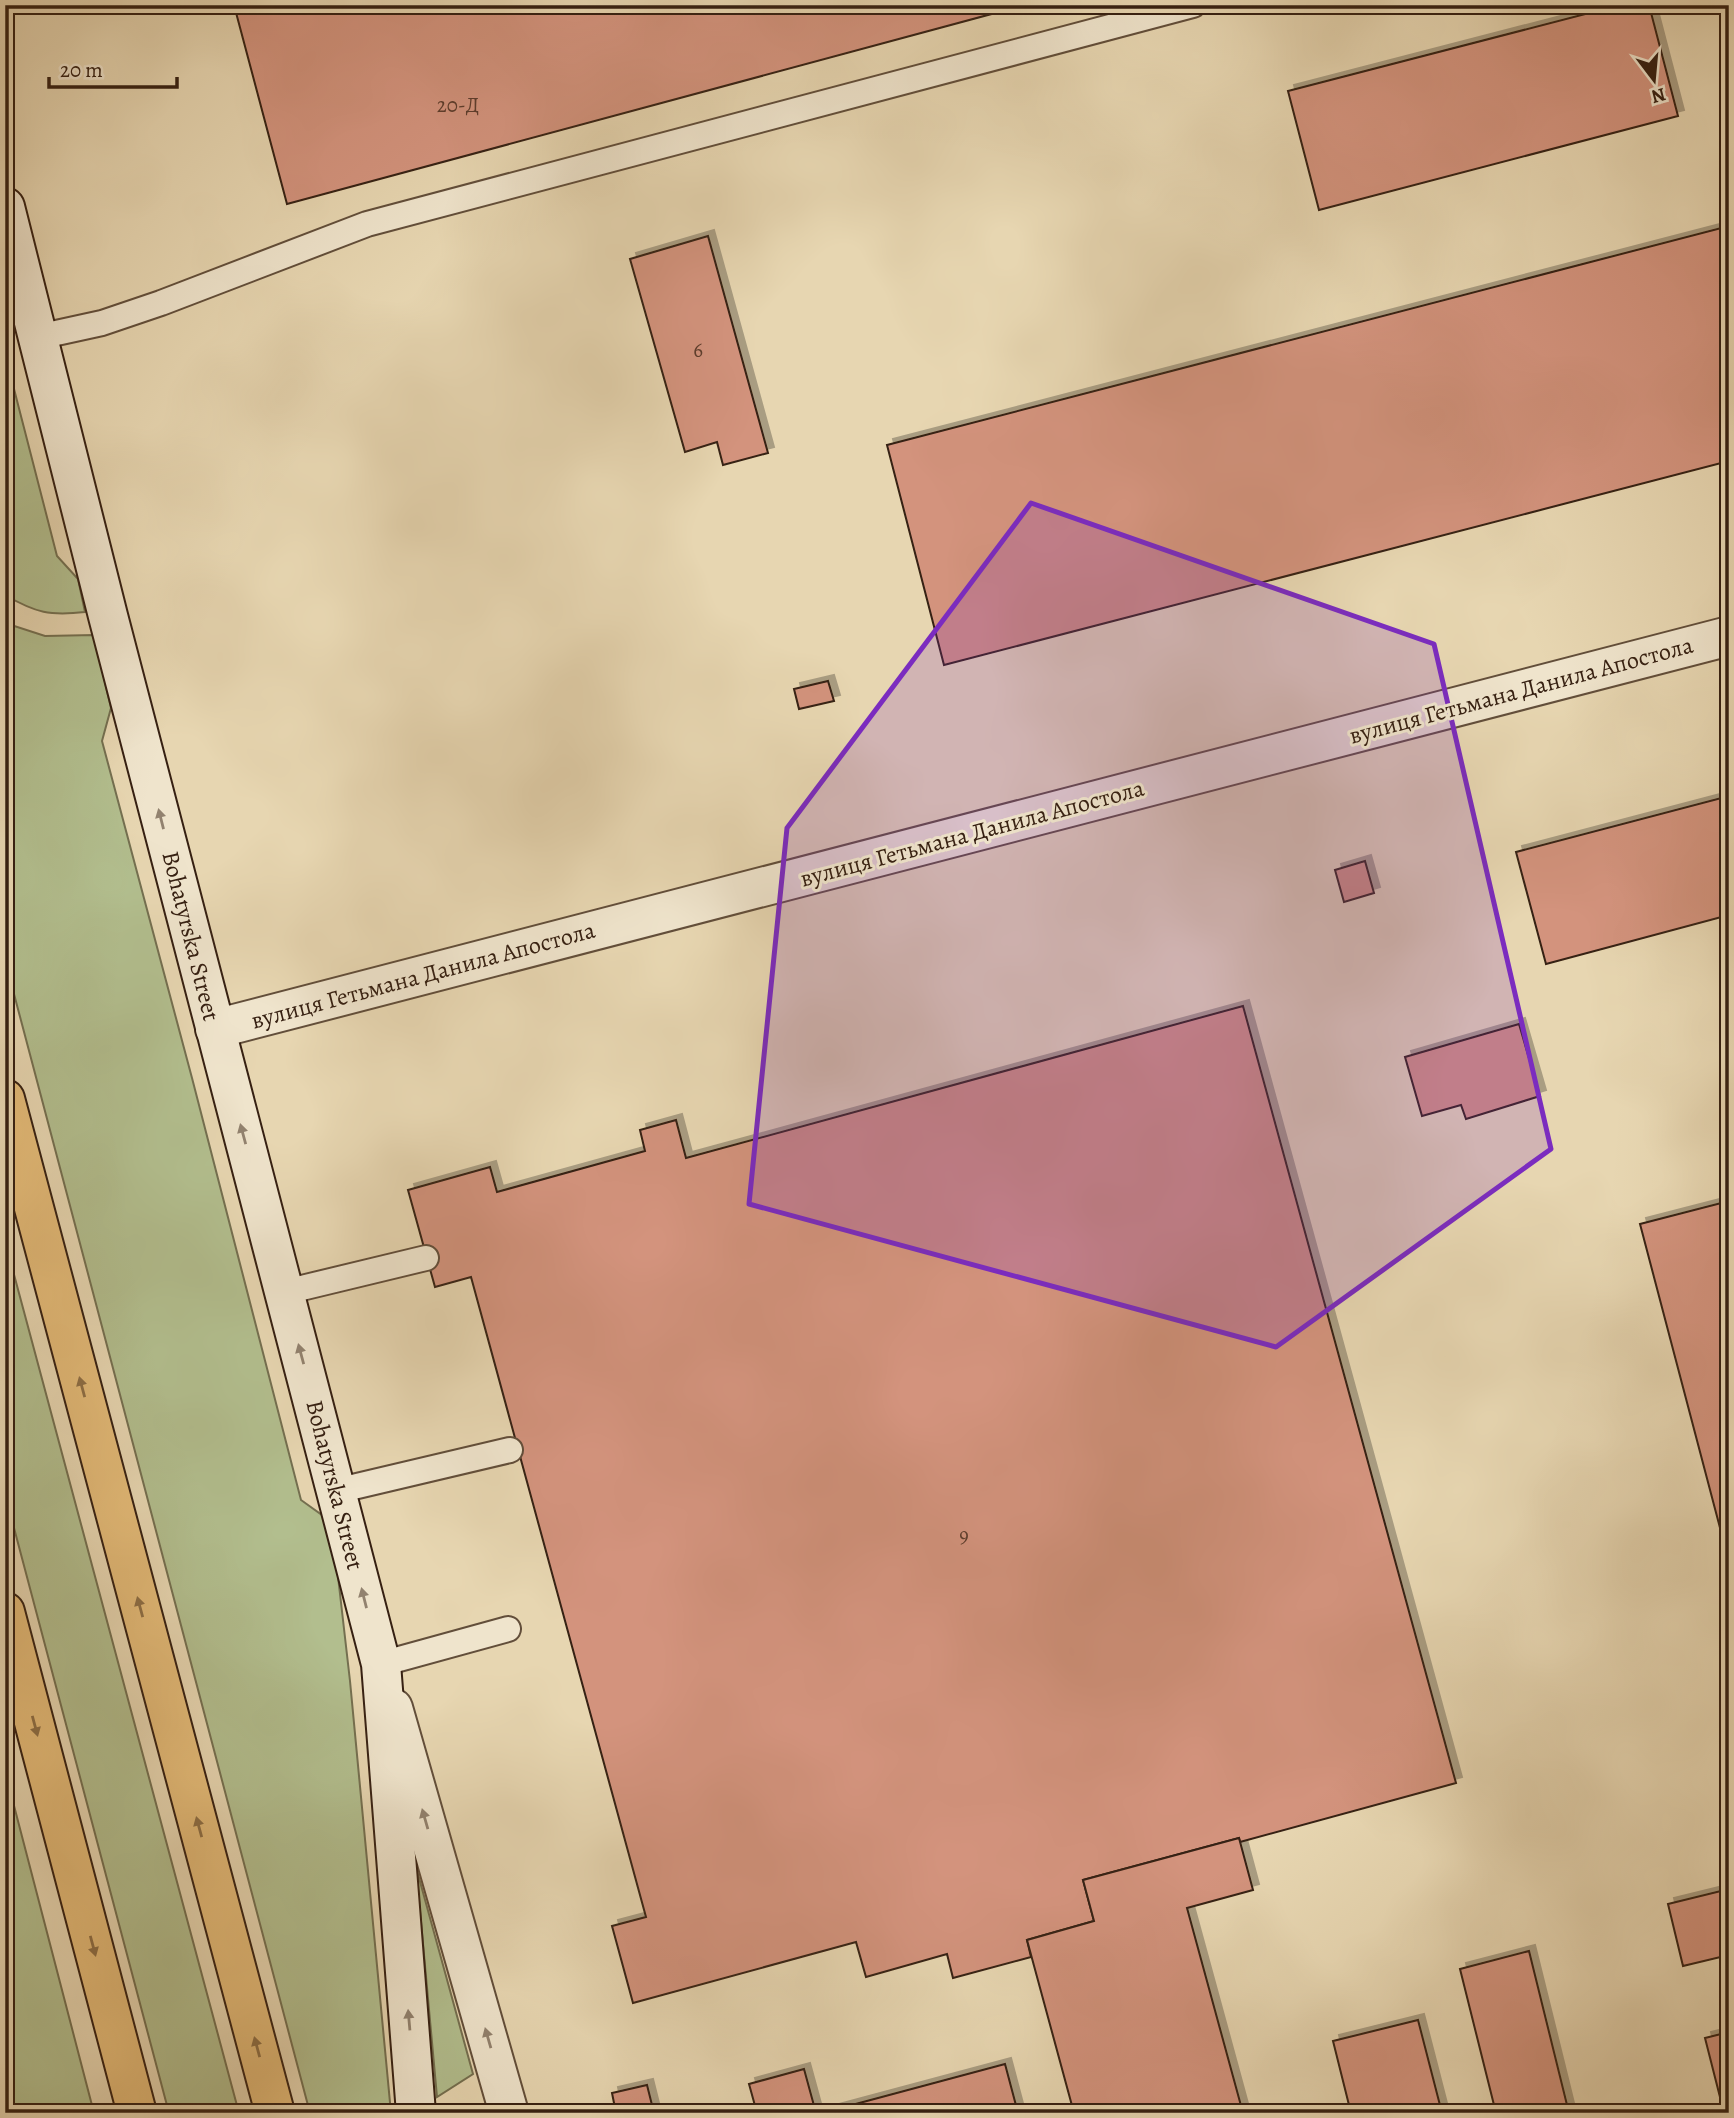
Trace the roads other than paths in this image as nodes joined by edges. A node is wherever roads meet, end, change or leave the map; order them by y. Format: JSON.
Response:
{"nodes":[{"id":1,"x":1193,"y":5,"type":"edge"},
{"id":2,"x":5,"y":207,"type":"edge"},
{"id":3,"x":38,"y":337,"type":"junction"},
{"id":4,"x":1729,"y":636,"type":"edge"},
{"id":5,"x":215,"y":1030,"type":"junction"},
{"id":6,"x":5,"y":1099,"type":"edge"},
{"id":7,"x":426,"y":1258,"type":"dead end"},
{"id":8,"x":285,"y":1292,"type":"junction"},
{"id":9,"x":510,"y":1450,"type":"dead end"},
{"id":10,"x":336,"y":1491,"type":"junction"},
{"id":11,"x":5,"y":1612,"type":"edge"},
{"id":12,"x":508,"y":1629,"type":"dead end"},
{"id":13,"x":381,"y":1664,"type":"junction"},
{"id":14,"x":137,"y":2113,"type":"edge"},
{"id":15,"x":275,"y":2113,"type":"edge"},
{"id":16,"x":416,"y":2113,"type":"edge"},
{"id":17,"x":509,"y":2113,"type":"edge"}],
"edges":[{"from":1,"to":3,"type":"lane"},
{"from":2,"to":3,"type":"street","name":"Bohatyrska Street"},
{"from":5,"to":3,"type":"street","name":"Bohatyrska Street","one_way":true},
{"from":4,"to":5,"type":"street","name":"вулиця Гетьмана Данила Апостола"},
{"from":8,"to":5,"type":"street","name":"Bohatyrska Street","one_way":true},
{"from":15,"to":6,"type":"main road","one_way":true},
{"from":7,"to":8,"type":"lane"},
{"from":10,"to":8,"type":"street","name":"Bohatyrska Street","one_way":true},
{"from":9,"to":10,"type":"lane"},
{"from":13,"to":10,"type":"street","name":"Bohatyrska Street","one_way":true},
{"from":11,"to":14,"type":"main road","one_way":true},
{"from":12,"to":13,"type":"lane"},
{"from":16,"to":13,"type":"street","name":"Bohatyrska Street","one_way":true},
{"from":17,"to":13,"type":"street","name":"Bohatyrska Street","one_way":true}]}
